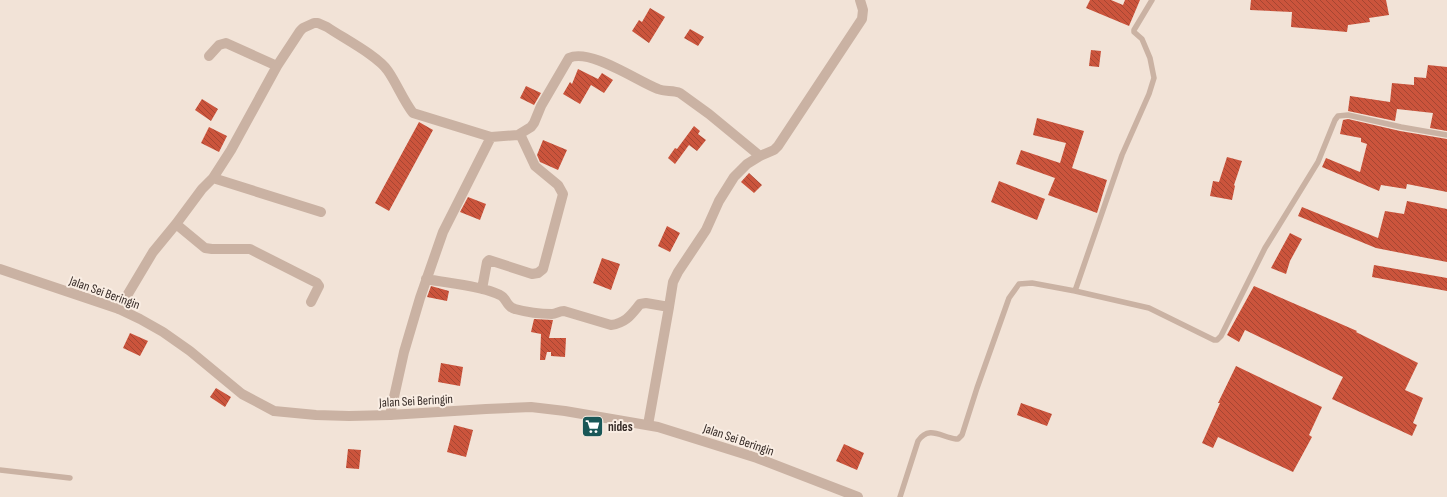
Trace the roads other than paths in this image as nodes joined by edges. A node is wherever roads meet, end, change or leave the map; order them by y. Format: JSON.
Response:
{"nodes":[{"id":1,"x":860,"y":0,"type":"edge"},
{"id":2,"x":1152,"y":0,"type":"edge"},
{"id":3,"x":209,"y":56,"type":"dead end"},
{"id":4,"x":277,"y":66,"type":"junction"},
{"id":5,"x":520,"y":134,"type":"junction"},
{"id":6,"x":1447,"y":135,"type":"edge"},
{"id":7,"x":491,"y":138,"type":"junction"},
{"id":8,"x":760,"y":156,"type":"junction"},
{"id":9,"x":213,"y":178,"type":"junction"},
{"id":10,"x":321,"y":212,"type":"dead end"},
{"id":11,"x":176,"y":224,"type":"junction"},
{"id":12,"x":0,"y":269,"type":"edge"},
{"id":13,"x":426,"y":280,"type":"junction"},
{"id":14,"x":482,"y":289,"type":"junction"},
{"id":15,"x":1075,"y":290,"type":"junction"},
{"id":16,"x":311,"y":302,"type":"dead end"},
{"id":17,"x":669,"y":307,"type":"junction"},
{"id":18,"x":119,"y":309,"type":"junction"},
{"id":19,"x":390,"y":415,"type":"junction"},
{"id":20,"x":648,"y":425,"type":"junction"},
{"id":21,"x":0,"y":470,"type":"edge"},
{"id":22,"x":70,"y":478,"type":"dead end"},
{"id":23,"x":858,"y":497,"type":"edge"},
{"id":24,"x":900,"y":497,"type":"edge"}],
"edges":[{"from":1,"to":8,"type":"street"},
{"from":2,"to":15,"type":"lane"},
{"from":3,"to":4,"type":"street"},
{"from":4,"to":7,"type":"street"},
{"from":4,"to":9,"type":"street"},
{"from":5,"to":7,"type":"street"},
{"from":5,"to":8,"type":"street"},
{"from":5,"to":14,"type":"street"},
{"from":6,"to":15,"type":"lane"},
{"from":7,"to":13,"type":"street"},
{"from":8,"to":17,"type":"street"},
{"from":9,"to":10,"type":"street"},
{"from":9,"to":11,"type":"street"},
{"from":11,"to":16,"type":"street"},
{"from":11,"to":18,"type":"street"},
{"from":12,"to":18,"type":"street","name":"Jalan Sei Beringin"},
{"from":13,"to":14,"type":"street"},
{"from":13,"to":19,"type":"street"},
{"from":14,"to":17,"type":"street"},
{"from":15,"to":24,"type":"lane"},
{"from":17,"to":20,"type":"street"},
{"from":18,"to":19,"type":"street","name":"Jalan Sei Beringin"},
{"from":19,"to":20,"type":"street","name":"Jalan Sei Beringin"},
{"from":20,"to":23,"type":"street","name":"Jalan Sei Beringin"},
{"from":21,"to":22,"type":"lane"}]}
